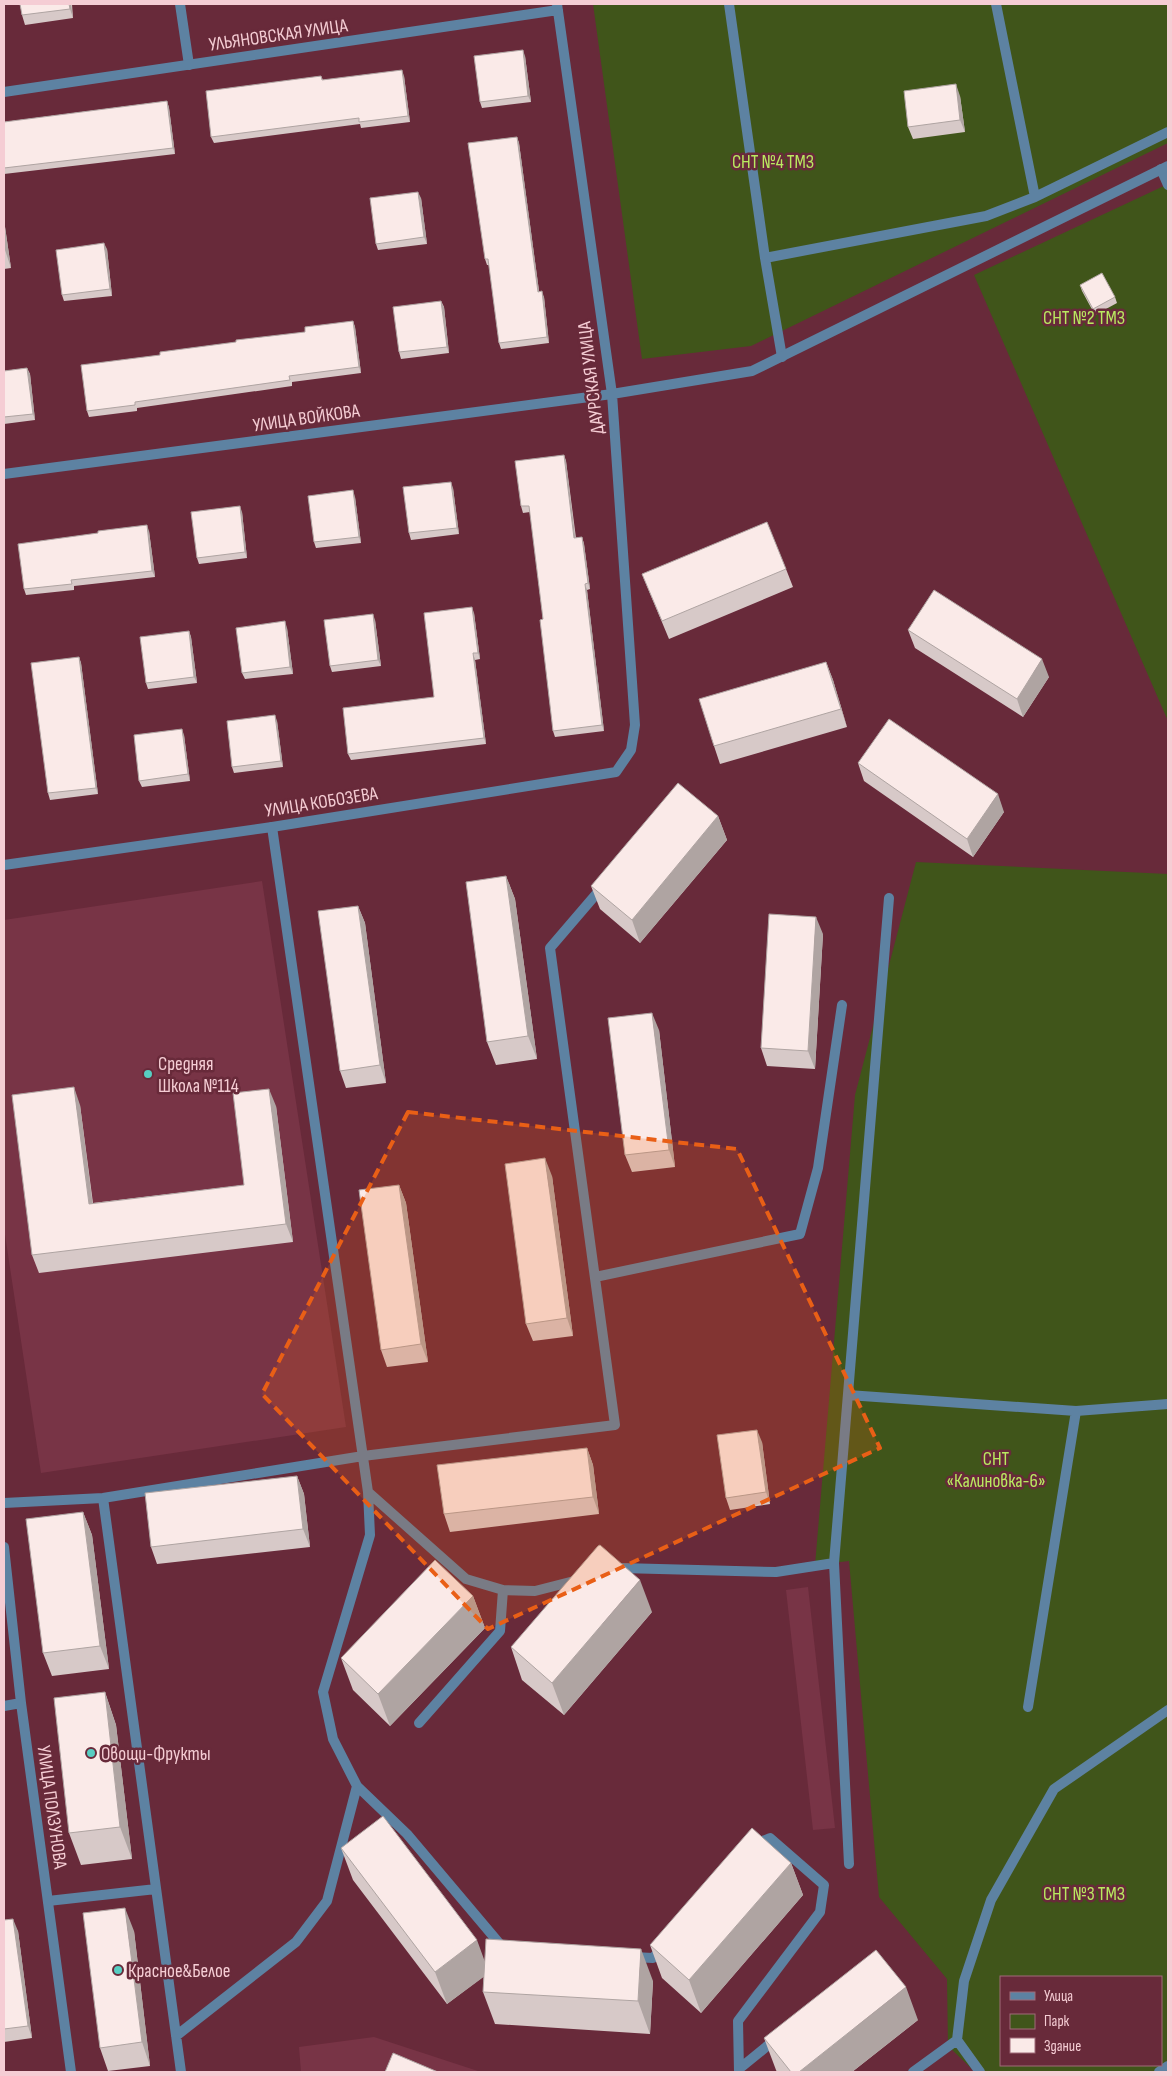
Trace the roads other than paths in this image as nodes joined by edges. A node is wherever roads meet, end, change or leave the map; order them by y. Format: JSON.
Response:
{"nodes":[{"id":1,"x":180,"y":4,"type":"edge"},
{"id":2,"x":729,"y":4,"type":"edge"},
{"id":3,"x":996,"y":4,"type":"edge"},
{"id":4,"x":557,"y":7,"type":"edge"},
{"id":5,"x":189,"y":64,"type":"junction"},
{"id":6,"x":4,"y":92,"type":"edge"},
{"id":7,"x":1168,"y":132,"type":"edge"},
{"id":8,"x":1165,"y":168,"type":"edge"},
{"id":9,"x":1168,"y":184,"type":"edge"},
{"id":10,"x":1035,"y":197,"type":"junction"},
{"id":11,"x":765,"y":258,"type":"junction"},
{"id":12,"x":782,"y":357,"type":"junction"},
{"id":13,"x":612,"y":394,"type":"junction"},
{"id":14,"x":4,"y":474,"type":"edge"},
{"id":15,"x":631,"y":750,"type":"joint"},
{"id":16,"x":272,"y":827,"type":"junction"},
{"id":17,"x":4,"y":865,"type":"edge"},
{"id":18,"x":614,"y":874,"type":"edge"},
{"id":19,"x":889,"y":898,"type":"dead end"},
{"id":20,"x":842,"y":1005,"type":"dead end"},
{"id":21,"x":595,"y":1277,"type":"junction"},
{"id":22,"x":848,"y":1395,"type":"junction"},
{"id":23,"x":1168,"y":1404,"type":"edge"},
{"id":24,"x":1076,"y":1411,"type":"junction"},
{"id":25,"x":363,"y":1456,"type":"junction"},
{"id":26,"x":368,"y":1492,"type":"junction"},
{"id":27,"x":103,"y":1498,"type":"junction"},
{"id":28,"x":4,"y":1503,"type":"edge"},
{"id":29,"x":4,"y":1547,"type":"edge"},
{"id":30,"x":834,"y":1563,"type":"junction"},
{"id":31,"x":503,"y":1590,"type":"junction"},
{"id":32,"x":21,"y":1703,"type":"junction"},
{"id":33,"x":4,"y":1706,"type":"edge"},
{"id":34,"x":1028,"y":1707,"type":"dead end"},
{"id":35,"x":1168,"y":1710,"type":"edge"},
{"id":36,"x":419,"y":1722,"type":"dead end"},
{"id":37,"x":357,"y":1786,"type":"junction"},
{"id":38,"x":745,"y":1849,"type":"edge"},
{"id":39,"x":849,"y":1864,"type":"dead end"},
{"id":40,"x":156,"y":1889,"type":"junction"},
{"id":41,"x":48,"y":1901,"type":"junction"},
{"id":42,"x":672,"y":1937,"type":"edge"},
{"id":43,"x":514,"y":1950,"type":"edge"},
{"id":44,"x":624,"y":1957,"type":"edge"},
{"id":45,"x":784,"y":2032,"type":"edge"},
{"id":46,"x":176,"y":2036,"type":"junction"},
{"id":47,"x":957,"y":2040,"type":"junction"},
{"id":48,"x":1168,"y":2066,"type":"edge"},
{"id":49,"x":739,"y":2071,"type":"edge"},
{"id":50,"x":71,"y":2072,"type":"edge"},
{"id":51,"x":181,"y":2072,"type":"edge"},
{"id":52,"x":913,"y":2072,"type":"edge"},
{"id":53,"x":980,"y":2072,"type":"edge"},
{"id":54,"x":1159,"y":2072,"type":"edge"}],
"edges":[{"from":1,"to":5,"type":"street"},
{"from":2,"to":11,"type":"street"},
{"from":3,"to":10,"type":"street"},
{"from":4,"to":5,"type":"street","name":"УЛЬЯНОВСКАЯ УЛИЦА"},
{"from":4,"to":13,"type":"street","name":"ДАУРСКАЯ УЛИЦА"},
{"from":5,"to":6,"type":"street","name":"УЛЬЯНОВСКАЯ УЛИЦА"},
{"from":7,"to":10,"type":"street"},
{"from":8,"to":9,"type":"street"},
{"from":8,"to":12,"type":"street","name":"УЛИЦА ВОЙКОВА"},
{"from":10,"to":11,"type":"street"},
{"from":11,"to":12,"type":"street"},
{"from":12,"to":13,"type":"street","name":"УЛИЦА ВОЙКОВА"},
{"from":13,"to":14,"type":"street","name":"УЛИЦА ВОЙКОВА"},
{"from":13,"to":15,"type":"street","name":"ДАУРСКАЯ УЛИЦА"},
{"from":15,"to":16,"type":"street","name":"УЛИЦА КОБОЗЕВА"},
{"from":16,"to":17,"type":"street","name":"УЛИЦА КОБОЗЕВА"},
{"from":16,"to":25,"type":"street"},
{"from":18,"to":21,"type":"street"},
{"from":19,"to":22,"type":"street"},
{"from":20,"to":21,"type":"street"},
{"from":21,"to":25,"type":"street"},
{"from":22,"to":24,"type":"street"},
{"from":22,"to":30,"type":"street"},
{"from":23,"to":24,"type":"street"},
{"from":24,"to":34,"type":"street"},
{"from":25,"to":26,"type":"street"},
{"from":25,"to":27,"type":"street"},
{"from":26,"to":31,"type":"street"},
{"from":26,"to":37,"type":"street"},
{"from":27,"to":28,"type":"street"},
{"from":27,"to":40,"type":"street"},
{"from":29,"to":32,"type":"street","name":"УЛИЦА ПОЛЗУНОВА"},
{"from":30,"to":31,"type":"street"},
{"from":30,"to":39,"type":"street"},
{"from":31,"to":36,"type":"street"},
{"from":32,"to":33,"type":"street"},
{"from":32,"to":41,"type":"street","name":"УЛИЦА ПОЛЗУНОВА"},
{"from":35,"to":47,"type":"street"},
{"from":37,"to":43,"type":"street"},
{"from":37,"to":46,"type":"street"},
{"from":38,"to":49,"type":"street"},
{"from":40,"to":41,"type":"street"},
{"from":40,"to":46,"type":"street"},
{"from":41,"to":50,"type":"street","name":"УЛИЦА ПОЛЗУНОВА"},
{"from":42,"to":44,"type":"street"},
{"from":45,"to":49,"type":"street"},
{"from":46,"to":51,"type":"street"},
{"from":47,"to":52,"type":"street"},
{"from":47,"to":53,"type":"street"},
{"from":48,"to":54,"type":"street"}]}
